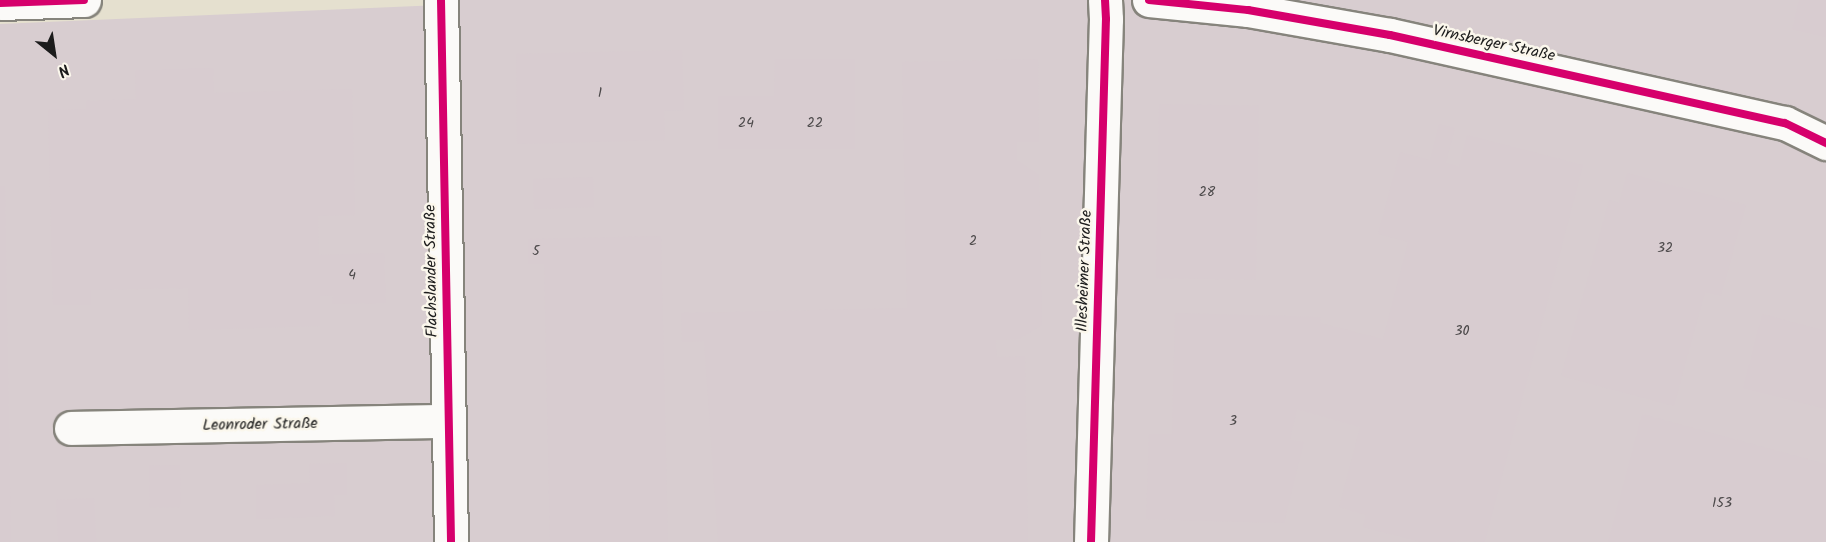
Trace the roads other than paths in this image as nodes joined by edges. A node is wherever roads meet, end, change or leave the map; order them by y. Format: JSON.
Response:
{"nodes":[{"id":1,"x":84,"y":0,"type":"edge"},
{"id":2,"x":441,"y":0,"type":"edge"},
{"id":3,"x":1105,"y":0,"type":"edge"},
{"id":4,"x":1149,"y":0,"type":"edge"},
{"id":5,"x":0,"y":3,"type":"edge"},
{"id":6,"x":1826,"y":120,"type":"edge"},
{"id":7,"x":1785,"y":123,"type":"junction"},
{"id":8,"x":1826,"y":143,"type":"edge"},
{"id":9,"x":448,"y":421,"type":"junction"},
{"id":10,"x":72,"y":428,"type":"dead end"},
{"id":11,"x":451,"y":542,"type":"edge"},
{"id":12,"x":1091,"y":542,"type":"edge"}],
"edges":[{"from":1,"to":5,"type":"street"},
{"from":2,"to":9,"type":"street","name":"Flachslander Straße"},
{"from":3,"to":12,"type":"street","name":"Illesheimer Straße"},
{"from":4,"to":7,"type":"street","name":"Virnsberger Straße"},
{"from":6,"to":7,"type":"street","name":"Virnsberger Straße"},
{"from":7,"to":8,"type":"street","name":"Virnsberger Straße"},
{"from":9,"to":10,"type":"street","name":"Leonroder Straße"},
{"from":9,"to":11,"type":"street","name":"Flachslander Straße"}]}
